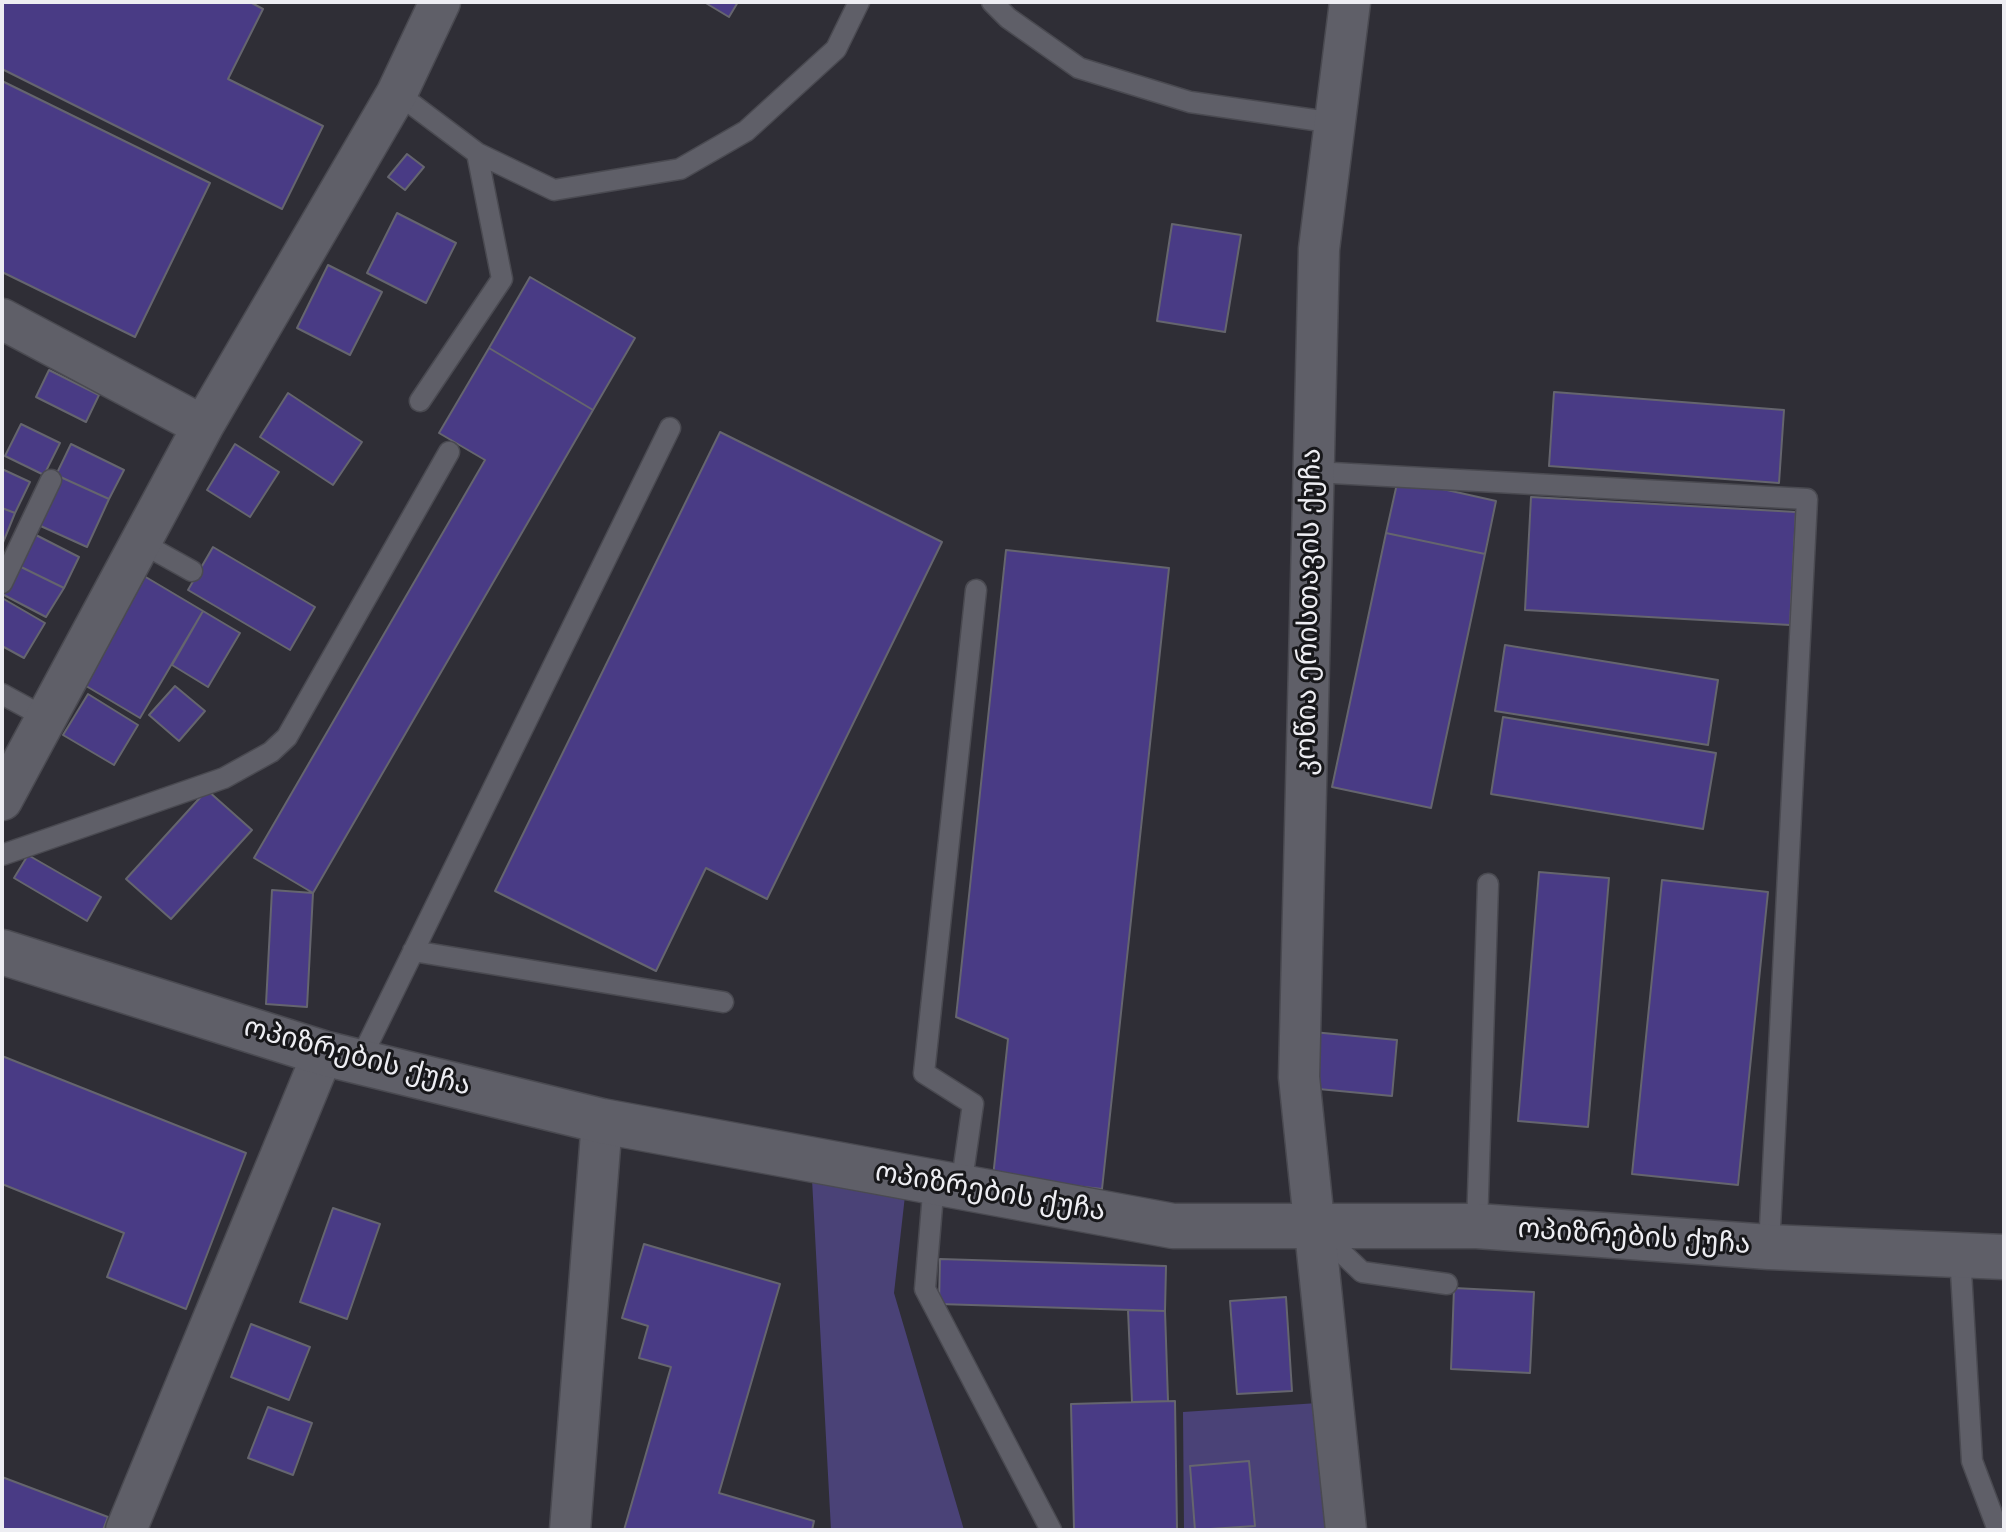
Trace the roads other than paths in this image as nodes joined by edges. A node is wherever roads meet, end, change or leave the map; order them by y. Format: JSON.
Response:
{"nodes":[{"id":1,"x":440,"y":2,"type":"edge"},
{"id":2,"x":859,"y":2,"type":"edge"},
{"id":3,"x":992,"y":2,"type":"edge"},
{"id":4,"x":1350,"y":2,"type":"edge"},
{"id":5,"x":397,"y":93,"type":"junction"},
{"id":6,"x":1335,"y":123,"type":"junction"},
{"id":7,"x":477,"y":153,"type":"junction"},
{"id":8,"x":2,"y":319,"type":"edge"},
{"id":9,"x":420,"y":401,"type":"dead end"},
{"id":10,"x":203,"y":426,"type":"junction"},
{"id":11,"x":670,"y":428,"type":"dead end"},
{"id":12,"x":449,"y":452,"type":"dead end"},
{"id":13,"x":1314,"y":472,"type":"junction"},
{"id":14,"x":51,"y":480,"type":"dead end"},
{"id":15,"x":140,"y":542,"type":"junction"},
{"id":16,"x":192,"y":571,"type":"dead end"},
{"id":17,"x":2,"y":583,"type":"edge"},
{"id":18,"x":976,"y":590,"type":"dead end"},
{"id":19,"x":2,"y":694,"type":"edge"},
{"id":20,"x":46,"y":718,"type":"junction"},
{"id":21,"x":2,"y":800,"type":"edge"},
{"id":22,"x":2,"y":855,"type":"edge"},
{"id":23,"x":1488,"y":884,"type":"dead end"},
{"id":24,"x":413,"y":951,"type":"junction"},
{"id":25,"x":2,"y":952,"type":"edge"},
{"id":26,"x":723,"y":1002,"type":"dead end"},
{"id":27,"x":341,"y":1057,"type":"junction"},
{"id":28,"x":602,"y":1121,"type":"junction"},
{"id":29,"x":948,"y":1185,"type":"junction"},
{"id":30,"x":1312,"y":1223,"type":"junction"},
{"id":31,"x":1477,"y":1226,"type":"junction"},
{"id":32,"x":1769,"y":1247,"type":"junction"},
{"id":33,"x":1960,"y":1254,"type":"junction"},
{"id":34,"x":2004,"y":1257,"type":"edge"},
{"id":35,"x":1447,"y":1284,"type":"dead end"},
{"id":36,"x":126,"y":1530,"type":"edge"},
{"id":37,"x":570,"y":1530,"type":"edge"},
{"id":38,"x":1051,"y":1530,"type":"edge"},
{"id":39,"x":1346,"y":1530,"type":"edge"},
{"id":40,"x":1998,"y":1530,"type":"edge"}],
"edges":[{"from":1,"to":5,"type":"street"},
{"from":2,"to":7,"type":"lane"},
{"from":3,"to":6,"type":"lane"},
{"from":4,"to":6,"type":"street","name":"კოწია ერისთავის ქუჩა"},
{"from":5,"to":7,"type":"lane"},
{"from":5,"to":10,"type":"street"},
{"from":6,"to":13,"type":"street","name":"კოწია ერისთავის ქუჩა"},
{"from":7,"to":9,"type":"lane"},
{"from":8,"to":10,"type":"street"},
{"from":10,"to":15,"type":"street"},
{"from":11,"to":24,"type":"lane"},
{"from":12,"to":22,"type":"lane"},
{"from":13,"to":30,"type":"street","name":"კოწია ერისთავის ქუჩა"},
{"from":13,"to":32,"type":"lane"},
{"from":14,"to":17,"type":"lane"},
{"from":15,"to":16,"type":"lane"},
{"from":15,"to":20,"type":"street"},
{"from":18,"to":29,"type":"lane"},
{"from":19,"to":20,"type":"lane"},
{"from":20,"to":21,"type":"street"},
{"from":23,"to":31,"type":"lane"},
{"from":24,"to":26,"type":"lane"},
{"from":24,"to":27,"type":"lane"},
{"from":25,"to":27,"type":"street","name":"ოპიზრების ქუჩა"},
{"from":27,"to":28,"type":"street","name":"ოპიზრების ქუჩა"},
{"from":27,"to":36,"type":"street"},
{"from":28,"to":29,"type":"street","name":"ოპიზრების ქუჩა"},
{"from":28,"to":37,"type":"street"},
{"from":29,"to":30,"type":"street","name":"ოპიზრების ქუჩა"},
{"from":29,"to":38,"type":"lane"},
{"from":30,"to":31,"type":"street","name":"ოპიზრების ქუჩა"},
{"from":30,"to":35,"type":"lane"},
{"from":30,"to":39,"type":"street","name":"კოწია ერისთავის ქუჩა"},
{"from":31,"to":32,"type":"street","name":"ოპიზრების ქუჩა"},
{"from":32,"to":33,"type":"street","name":"ოპიზრების ქუჩა"},
{"from":33,"to":34,"type":"street","name":"ოპიზრების ქუჩა"},
{"from":33,"to":40,"type":"lane"}]}
